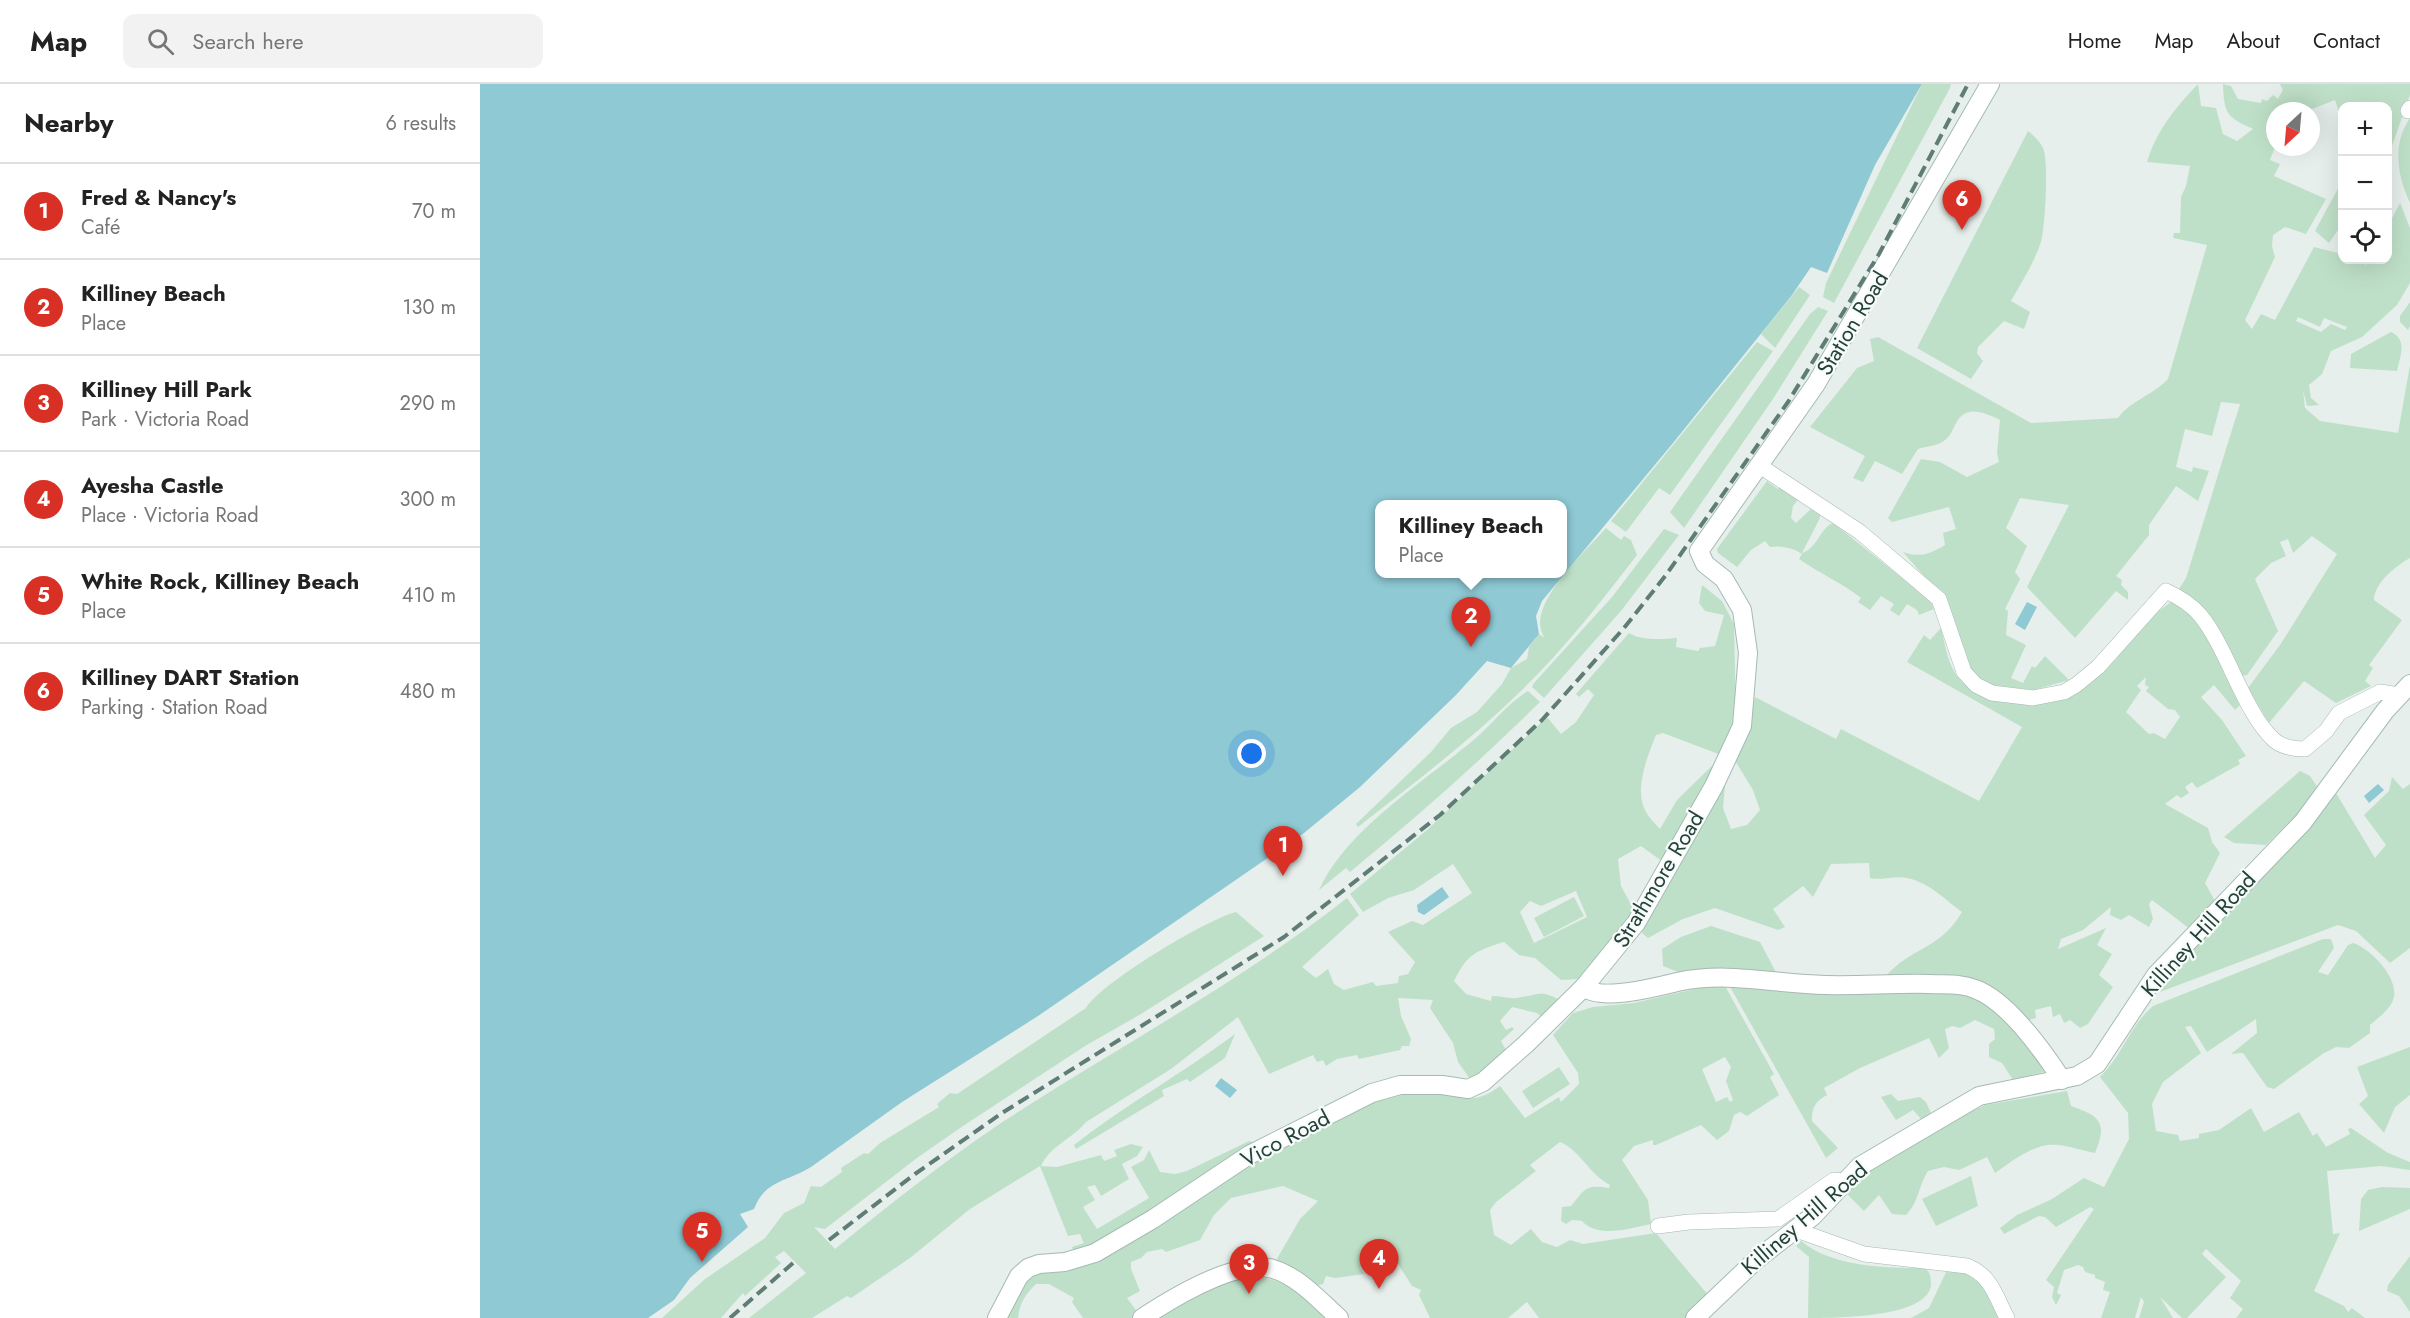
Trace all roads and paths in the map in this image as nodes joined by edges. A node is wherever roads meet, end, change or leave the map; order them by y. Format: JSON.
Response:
{"nodes":[{"id":1,"x":1990,"y":84,"type":"edge"},
{"id":2,"x":1769,"y":472,"type":"junction"},
{"id":3,"x":1699,"y":551,"type":"joint"},
{"id":4,"x":2404,"y":689,"type":"edge"},
{"id":5,"x":1584,"y":987,"type":"junction"},
{"id":6,"x":2062,"y":1080,"type":"junction"},
{"id":7,"x":1846,"y":1181,"type":"junction"},
{"id":8,"x":1658,"y":1226,"type":"dead end"},
{"id":9,"x":1796,"y":1230,"type":"junction"},
{"id":10,"x":997,"y":1318,"type":"edge"},
{"id":11,"x":1142,"y":1318,"type":"edge"},
{"id":12,"x":1339,"y":1318,"type":"edge"},
{"id":13,"x":1695,"y":1318,"type":"edge"},
{"id":14,"x":2007,"y":1318,"type":"edge"}],
"edges":[{"from":1,"to":2,"type":"main road","name":"Station Road"},
{"from":2,"to":3,"type":"main road","name":"Station Road"},
{"from":2,"to":4,"type":"street"},
{"from":3,"to":5,"type":"main road","name":"Strathmore Road"},
{"from":4,"to":6,"type":"main road","name":"Killiney Hill Road"},
{"from":5,"to":6,"type":"main road"},
{"from":5,"to":10,"type":"main road","name":"Vico Road"},
{"from":6,"to":7,"type":"main road","name":"Killiney Hill Road"},
{"from":7,"to":8,"type":"street"},
{"from":7,"to":9,"type":"main road","name":"Killiney Hill Road"},
{"from":9,"to":13,"type":"main road","name":"Killiney Hill Road"},
{"from":9,"to":14,"type":"street"},
{"from":11,"to":12,"type":"main road"}]}
